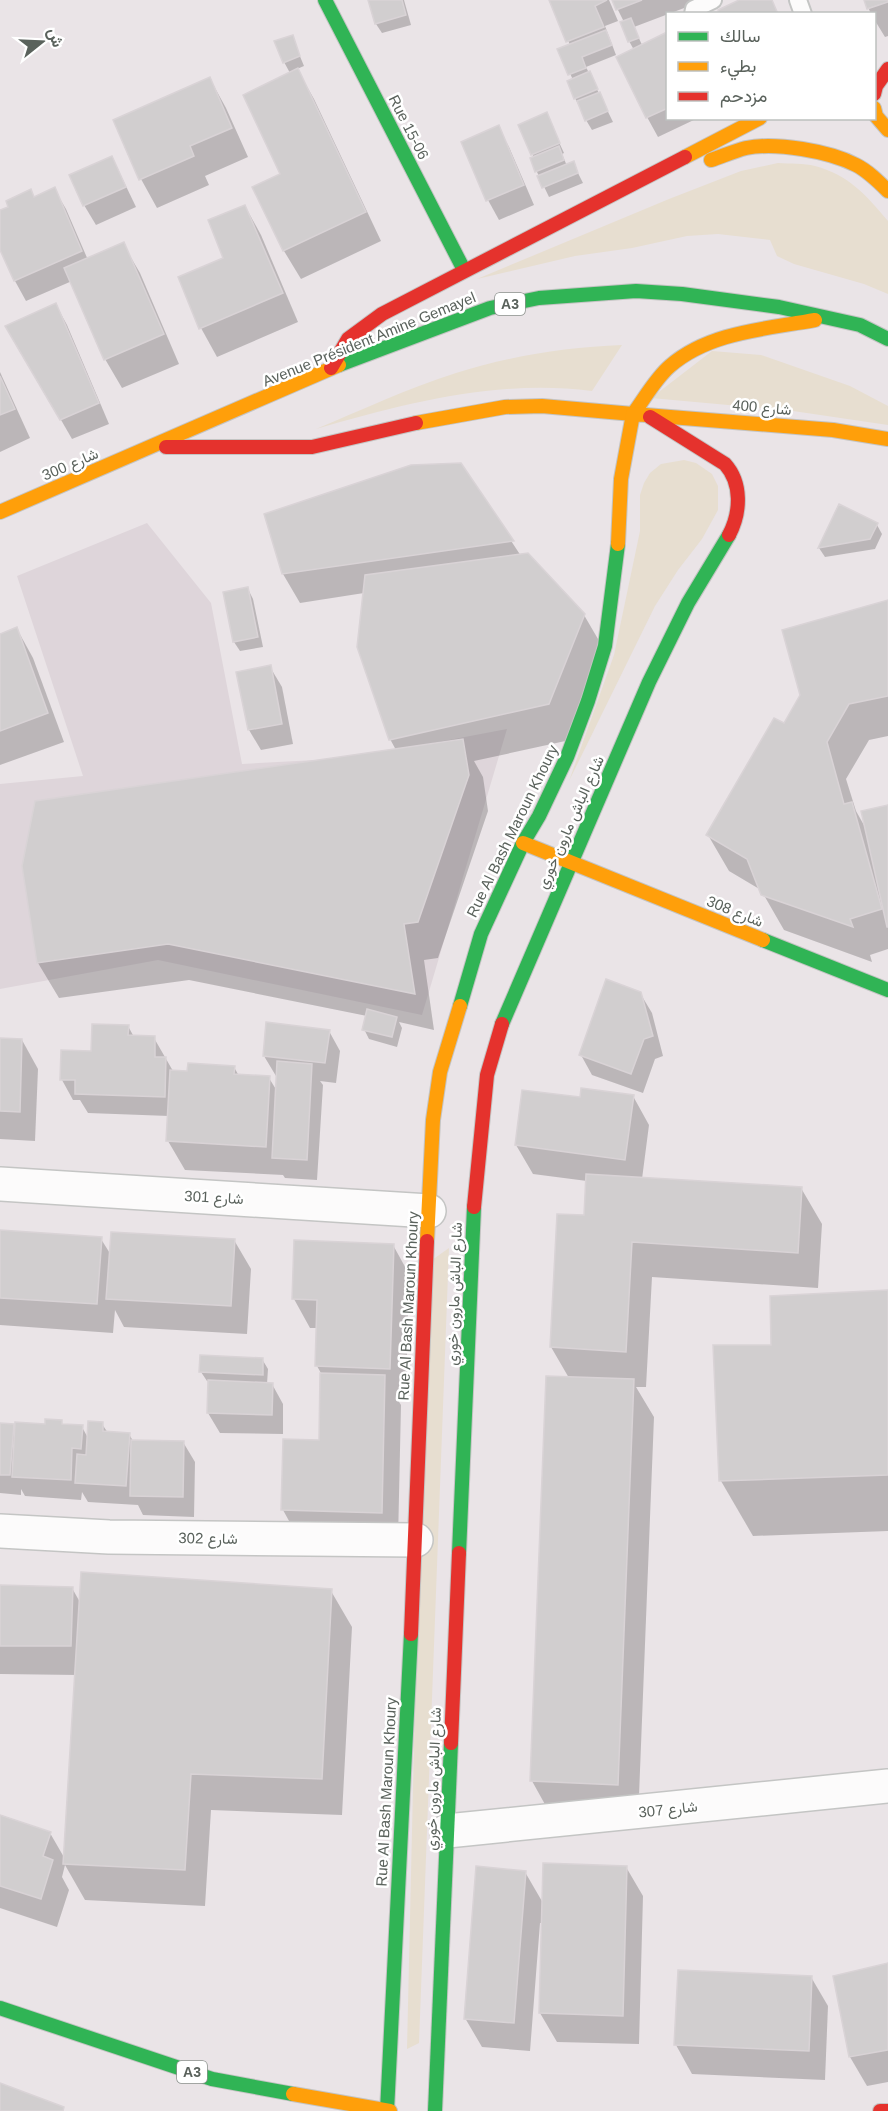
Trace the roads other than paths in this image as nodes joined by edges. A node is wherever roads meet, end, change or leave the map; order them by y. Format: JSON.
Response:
{"nodes":[{"id":1,"x":325,"y":0,"type":"edge"},
{"id":2,"x":713,"y":0,"type":"edge"},
{"id":3,"x":693,"y":12,"type":"edge"},
{"id":4,"x":888,"y":69,"type":"edge"},
{"id":5,"x":876,"y":86,"type":"edge"},
{"id":6,"x":876,"y":116,"type":"edge"},
{"id":7,"x":741,"y":123,"type":"edge"},
{"id":8,"x":888,"y":130,"type":"edge"},
{"id":9,"x":888,"y":191,"type":"edge"},
{"id":10,"x":616,"y":192,"type":"junction"},
{"id":11,"x":464,"y":270,"type":"junction"},
{"id":12,"x":830,"y":317,"type":"junction"},
{"id":13,"x":888,"y":339,"type":"edge"},
{"id":14,"x":331,"y":368,"type":"junction"},
{"id":15,"x":633,"y":414,"type":"junction"},
{"id":16,"x":647,"y":415,"type":"junction"},
{"id":17,"x":888,"y":439,"type":"edge"},
{"id":18,"x":152,"y":447,"type":"junction"},
{"id":19,"x":0,"y":512,"type":"edge"},
{"id":20,"x":523,"y":843,"type":"junction"},
{"id":21,"x":570,"y":862,"type":"junction"},
{"id":22,"x":888,"y":990,"type":"edge"},
{"id":23,"x":0,"y":1185,"type":"edge"},
{"id":24,"x":429,"y":1210,"type":"junction"},
{"id":25,"x":0,"y":1531,"type":"edge"},
{"id":26,"x":416,"y":1540,"type":"junction"},
{"id":27,"x":888,"y":1786,"type":"edge"},
{"id":28,"x":447,"y":1831,"type":"junction"},
{"id":29,"x":0,"y":2008,"type":"edge"},
{"id":30,"x":212,"y":2079,"type":"junction"},
{"id":31,"x":247,"y":2100,"type":"dead end"},
{"id":32,"x":388,"y":2111,"type":"edge"},
{"id":33,"x":435,"y":2111,"type":"edge"},
{"id":34,"x":880,"y":2111,"type":"edge"},
{"id":35,"x":888,"y":2111,"type":"edge"}],
"edges":[{"from":1,"to":11,"type":"main road","name":"Rue 15-06"},
{"from":2,"to":3,"type":"lane"},
{"from":4,"to":5,"type":"main road"},
{"from":6,"to":8,"type":"main road"},
{"from":7,"to":10,"type":"main road"},
{"from":9,"to":10,"type":"main road"},
{"from":10,"to":11,"type":"main road"},
{"from":11,"to":14,"type":"main road"},
{"from":12,"to":13,"type":"main road","name":"Avenue Président Amine Gemayel","number":"A3"},
{"from":12,"to":14,"type":"main road","name":"Avenue Président Amine Gemayel","number":"A3"},
{"from":12,"to":15,"type":"main road"},
{"from":14,"to":18,"type":"main road","name":"Avenue Président Amine Gemayel","number":"A3"},
{"from":15,"to":16,"type":"main road","name":"شارع 400"},
{"from":15,"to":18,"type":"main road","name":"شارع 400"},
{"from":15,"to":20,"type":"main road","name":"Rue Al Bash Maroun Khoury"},
{"from":16,"to":17,"type":"main road","name":"شارع 400"},
{"from":16,"to":21,"type":"main road","name":"شارع الباش مارون خوري"},
{"from":18,"to":19,"type":"main road","name":"شارع 300","number":"A3"},
{"from":20,"to":21,"type":"main road","name":"شارع 308"},
{"from":20,"to":24,"type":"main road","name":"Rue Al Bash Maroun Khoury"},
{"from":21,"to":22,"type":"main road","name":"شارع 308"},
{"from":21,"to":28,"type":"main road","name":"شارع الباش مارون خوري"},
{"from":23,"to":24,"type":"street","name":"شارع 301"},
{"from":24,"to":26,"type":"main road","name":"Rue Al Bash Maroun Khoury"},
{"from":25,"to":26,"type":"street","name":"شارع 302"},
{"from":26,"to":32,"type":"main road","name":"Rue Al Bash Maroun Khoury"},
{"from":27,"to":28,"type":"street","name":"شارع 307"},
{"from":28,"to":33,"type":"main road","name":"شارع الباش مارون خوري"},
{"from":29,"to":30,"type":"main road","number":"A3"},
{"from":30,"to":31,"type":"main road"},
{"from":30,"to":32,"type":"main road","number":"A3"},
{"from":34,"to":35,"type":"main road"}]}
